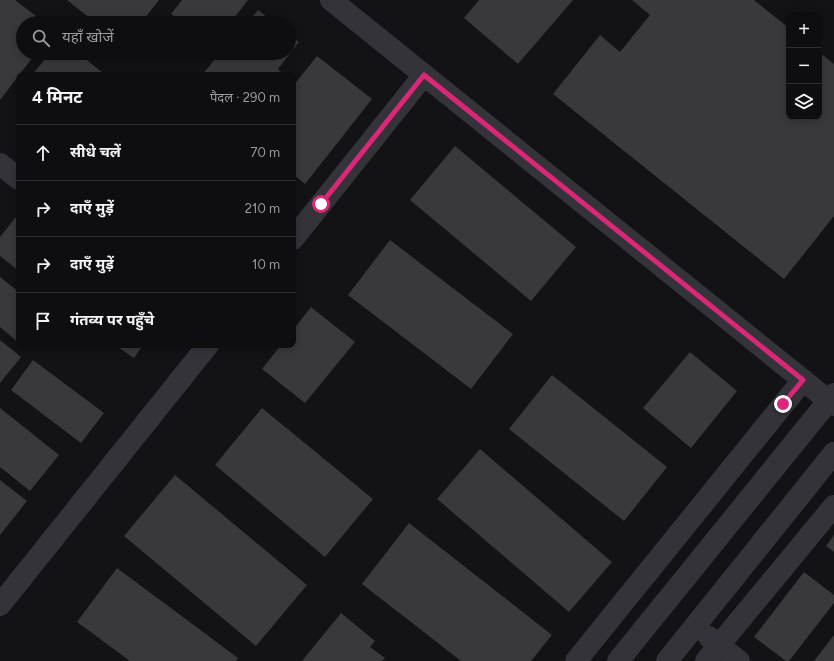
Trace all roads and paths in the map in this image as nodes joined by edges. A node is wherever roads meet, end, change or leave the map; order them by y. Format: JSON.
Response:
{"nodes":[{"id":1,"x":330,"y":0,"type":"edge"},
{"id":2,"x":424,"y":75,"type":"junction"},
{"id":3,"x":296,"y":235,"type":"edge"},
{"id":4,"x":206,"y":348,"type":"edge"},
{"id":5,"x":803,"y":380,"type":"junction"},
{"id":6,"x":832,"y":400,"type":"edge"},
{"id":7,"x":834,"y":453,"type":"edge"},
{"id":8,"x":834,"y":506,"type":"edge"},
{"id":9,"x":0,"y":605,"type":"edge"},
{"id":10,"x":695,"y":626,"type":"junction"},
{"id":11,"x":713,"y":653,"type":"edge"},
{"id":12,"x":576,"y":661,"type":"edge"},
{"id":13,"x":618,"y":661,"type":"edge"},
{"id":14,"x":667,"y":661,"type":"edge"},
{"id":15,"x":739,"y":661,"type":"edge"}],
"edges":[{"from":1,"to":2,"type":"street"},
{"from":2,"to":3,"type":"street"},
{"from":2,"to":5,"type":"street"},
{"from":4,"to":9,"type":"street"},
{"from":5,"to":6,"type":"street"},
{"from":5,"to":12,"type":"street"},
{"from":6,"to":13,"type":"street"},
{"from":7,"to":10,"type":"street"},
{"from":8,"to":11,"type":"street"},
{"from":10,"to":11,"type":"street"},
{"from":10,"to":14,"type":"street"},
{"from":11,"to":15,"type":"street"}]}
